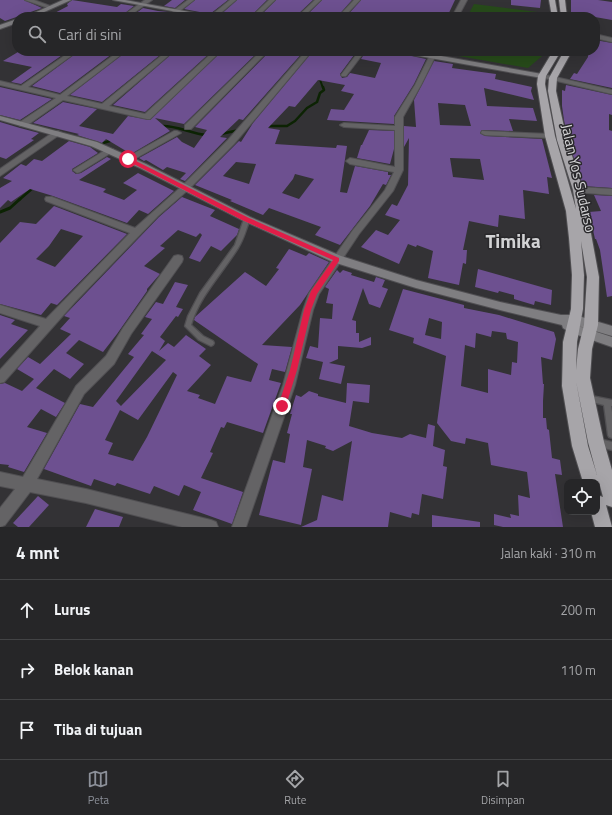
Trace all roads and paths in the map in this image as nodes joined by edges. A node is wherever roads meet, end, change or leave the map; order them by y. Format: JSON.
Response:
{"nodes":[{"id":1,"x":28,"y":0,"type":"edge"},
{"id":2,"x":68,"y":0,"type":"edge"},
{"id":3,"x":72,"y":0,"type":"edge"},
{"id":4,"x":116,"y":0,"type":"edge"},
{"id":5,"x":149,"y":0,"type":"edge"},
{"id":6,"x":191,"y":0,"type":"edge"},
{"id":7,"x":233,"y":0,"type":"edge"},
{"id":8,"x":272,"y":0,"type":"edge"},
{"id":9,"x":318,"y":0,"type":"edge"},
{"id":10,"x":357,"y":0,"type":"edge"},
{"id":11,"x":464,"y":0,"type":"edge"},
{"id":12,"x":552,"y":0,"type":"edge"},
{"id":13,"x":562,"y":0,"type":"edge"},
{"id":14,"x":142,"y":5,"type":"junction"},
{"id":15,"x":50,"y":7,"type":"junction"},
{"id":16,"x":177,"y":11,"type":"junction"},
{"id":17,"x":39,"y":12,"type":"edge"},
{"id":18,"x":48,"y":12,"type":"edge"},
{"id":19,"x":132,"y":12,"type":"edge"},
{"id":20,"x":183,"y":12,"type":"edge"},
{"id":21,"x":219,"y":12,"type":"edge"},
{"id":22,"x":259,"y":12,"type":"edge"},
{"id":23,"x":305,"y":12,"type":"edge"},
{"id":24,"x":346,"y":12,"type":"edge"},
{"id":25,"x":458,"y":12,"type":"edge"},
{"id":26,"x":554,"y":12,"type":"edge"},
{"id":27,"x":563,"y":12,"type":"edge"},
{"id":28,"x":12,"y":23,"type":"edge"},
{"id":29,"x":12,"y":26,"type":"edge"},
{"id":30,"x":0,"y":27,"type":"edge"},
{"id":31,"x":0,"y":30,"type":"edge"},
{"id":32,"x":600,"y":37,"type":"edge"},
{"id":33,"x":612,"y":40,"type":"edge"},
{"id":34,"x":68,"y":56,"type":"edge"},
{"id":35,"x":116,"y":56,"type":"edge"},
{"id":36,"x":165,"y":56,"type":"edge"},
{"id":37,"x":213,"y":56,"type":"edge"},
{"id":38,"x":260,"y":56,"type":"edge"},
{"id":39,"x":305,"y":56,"type":"edge"},
{"id":40,"x":358,"y":56,"type":"edge"},
{"id":41,"x":432,"y":56,"type":"edge"},
{"id":42,"x":443,"y":56,"type":"edge"},
{"id":43,"x":555,"y":56,"type":"edge"},
{"id":44,"x":564,"y":56,"type":"edge"},
{"id":45,"x":344,"y":75,"type":"dead end"},
{"id":46,"x":547,"y":77,"type":"junction"},
{"id":47,"x":0,"y":83,"type":"edge"},
{"id":48,"x":22,"y":88,"type":"junction"},
{"id":49,"x":612,"y":92,"type":"edge"},
{"id":50,"x":62,"y":97,"type":"junction"},
{"id":51,"x":103,"y":107,"type":"junction"},
{"id":52,"x":0,"y":118,"type":"edge"},
{"id":53,"x":23,"y":124,"type":"junction"},
{"id":54,"x":344,"y":125,"type":"dead end"},
{"id":55,"x":188,"y":127,"type":"dead end"},
{"id":56,"x":399,"y":128,"type":"junction"},
{"id":57,"x":58,"y":133,"type":"junction"},
{"id":58,"x":177,"y":133,"type":"dead end"},
{"id":59,"x":486,"y":133,"type":"dead end"},
{"id":60,"x":550,"y":136,"type":"junction"},
{"id":61,"x":110,"y":151,"type":"junction"},
{"id":62,"x":128,"y":159,"type":"junction"},
{"id":63,"x":350,"y":161,"type":"dead end"},
{"id":64,"x":77,"y":170,"type":"dead end"},
{"id":65,"x":399,"y":170,"type":"junction"},
{"id":66,"x":0,"y":173,"type":"edge"},
{"id":67,"x":185,"y":188,"type":"junction"},
{"id":68,"x":578,"y":190,"type":"junction"},
{"id":69,"x":612,"y":192,"type":"edge"},
{"id":70,"x":49,"y":199,"type":"dead end"},
{"id":71,"x":246,"y":219,"type":"junction"},
{"id":72,"x":137,"y":232,"type":"junction"},
{"id":73,"x":178,"y":259,"type":"dead end"},
{"id":74,"x":337,"y":259,"type":"junction"},
{"id":75,"x":0,"y":309,"type":"edge"},
{"id":76,"x":48,"y":324,"type":"junction"},
{"id":77,"x":574,"y":324,"type":"junction"},
{"id":78,"x":590,"y":330,"type":"junction"},
{"id":79,"x":612,"y":331,"type":"edge"},
{"id":80,"x":612,"y":342,"type":"edge"},
{"id":81,"x":211,"y":343,"type":"dead end"},
{"id":82,"x":0,"y":378,"type":"edge"},
{"id":83,"x":587,"y":398,"type":"junction"},
{"id":84,"x":609,"y":403,"type":"edge"},
{"id":85,"x":612,"y":435,"type":"edge"},
{"id":86,"x":596,"y":442,"type":"junction"},
{"id":87,"x":612,"y":446,"type":"edge"},
{"id":88,"x":0,"y":479,"type":"edge"},
{"id":89,"x":590,"y":479,"type":"edge"},
{"id":90,"x":609,"y":481,"type":"edge"},
{"id":91,"x":27,"y":484,"type":"junction"},
{"id":92,"x":612,"y":499,"type":"edge"},
{"id":93,"x":600,"y":513,"type":"edge"},
{"id":94,"x":0,"y":520,"type":"edge"},
{"id":95,"x":211,"y":527,"type":"edge"},
{"id":96,"x":239,"y":527,"type":"edge"},
{"id":97,"x":604,"y":527,"type":"edge"}],
"edges":[{"from":1,"to":15,"type":"street"},
{"from":2,"to":15,"type":"street"},
{"from":3,"to":18,"type":"street"},
{"from":4,"to":14,"type":"street"},
{"from":5,"to":14,"type":"street"},
{"from":6,"to":16,"type":"street"},
{"from":7,"to":21,"type":"street"},
{"from":8,"to":22,"type":"street"},
{"from":9,"to":23,"type":"street"},
{"from":10,"to":24,"type":"street"},
{"from":11,"to":25,"type":"street"},
{"from":12,"to":26,"type":"highway"},
{"from":13,"to":27,"type":"highway"},
{"from":14,"to":16,"type":"street"},
{"from":14,"to":19,"type":"street"},
{"from":15,"to":17,"type":"street"},
{"from":16,"to":20,"type":"street"},
{"from":28,"to":30,"type":"street"},
{"from":29,"to":31,"type":"street"},
{"from":32,"to":33,"type":"street"},
{"from":34,"to":48,"type":"street"},
{"from":35,"to":50,"type":"street"},
{"from":36,"to":51,"type":"street"},
{"from":37,"to":51,"type":"street"},
{"from":38,"to":55,"type":"street"},
{"from":39,"to":67,"type":"street"},
{"from":40,"to":45,"type":"street"},
{"from":41,"to":56,"type":"street"},
{"from":42,"to":46,"type":"street"},
{"from":43,"to":46,"type":"highway"},
{"from":44,"to":46,"type":"highway"},
{"from":46,"to":49,"type":"street"},
{"from":46,"to":60,"type":"highway","name":"Jalan Yos Sudarso"},
{"from":46,"to":68,"type":"highway","name":"Jalan Yos Sudarso"},
{"from":47,"to":48,"type":"street"},
{"from":48,"to":50,"type":"street"},
{"from":50,"to":51,"type":"street"},
{"from":50,"to":53,"type":"street"},
{"from":52,"to":53,"type":"street"},
{"from":53,"to":57,"type":"street"},
{"from":54,"to":56,"type":"street"},
{"from":56,"to":65,"type":"street"},
{"from":57,"to":61,"type":"street"},
{"from":57,"to":66,"type":"street"},
{"from":58,"to":62,"type":"street"},
{"from":59,"to":60,"type":"street"},
{"from":60,"to":77,"type":"highway","name":"Jalan Yos Sudarso"},
{"from":61,"to":62,"type":"street"},
{"from":61,"to":64,"type":"street"},
{"from":62,"to":67,"type":"street"},
{"from":63,"to":65,"type":"street"},
{"from":65,"to":74,"type":"street"},
{"from":67,"to":71,"type":"street"},
{"from":67,"to":72,"type":"street"},
{"from":68,"to":69,"type":"street"},
{"from":68,"to":78,"type":"highway","name":"Jalan Yos Sudarso"},
{"from":70,"to":72,"type":"street"},
{"from":71,"to":74,"type":"street"},
{"from":71,"to":81,"type":"lane"},
{"from":72,"to":76,"type":"street"},
{"from":73,"to":91,"type":"street"},
{"from":74,"to":77,"type":"street"},
{"from":74,"to":96,"type":"street"},
{"from":75,"to":76,"type":"street"},
{"from":76,"to":82,"type":"street"},
{"from":77,"to":78,"type":"street"},
{"from":77,"to":89,"type":"highway","name":"Jalan Yos Sudarso"},
{"from":78,"to":79,"type":"street"},
{"from":78,"to":80,"type":"street"},
{"from":78,"to":83,"type":"highway","name":"Jalan Yos Sudarso"},
{"from":83,"to":84,"type":"lane"},
{"from":83,"to":86,"type":"highway","name":"Jalan Yos Sudarso"},
{"from":84,"to":85,"type":"lane"},
{"from":86,"to":87,"type":"lane"},
{"from":86,"to":90,"type":"highway","name":"Jalan Yos Sudarso"},
{"from":88,"to":91,"type":"street"},
{"from":90,"to":92,"type":"highway","name":"Jalan Yos Sudarso"},
{"from":91,"to":94,"type":"street"},
{"from":91,"to":95,"type":"street"},
{"from":93,"to":97,"type":"highway"}]}
